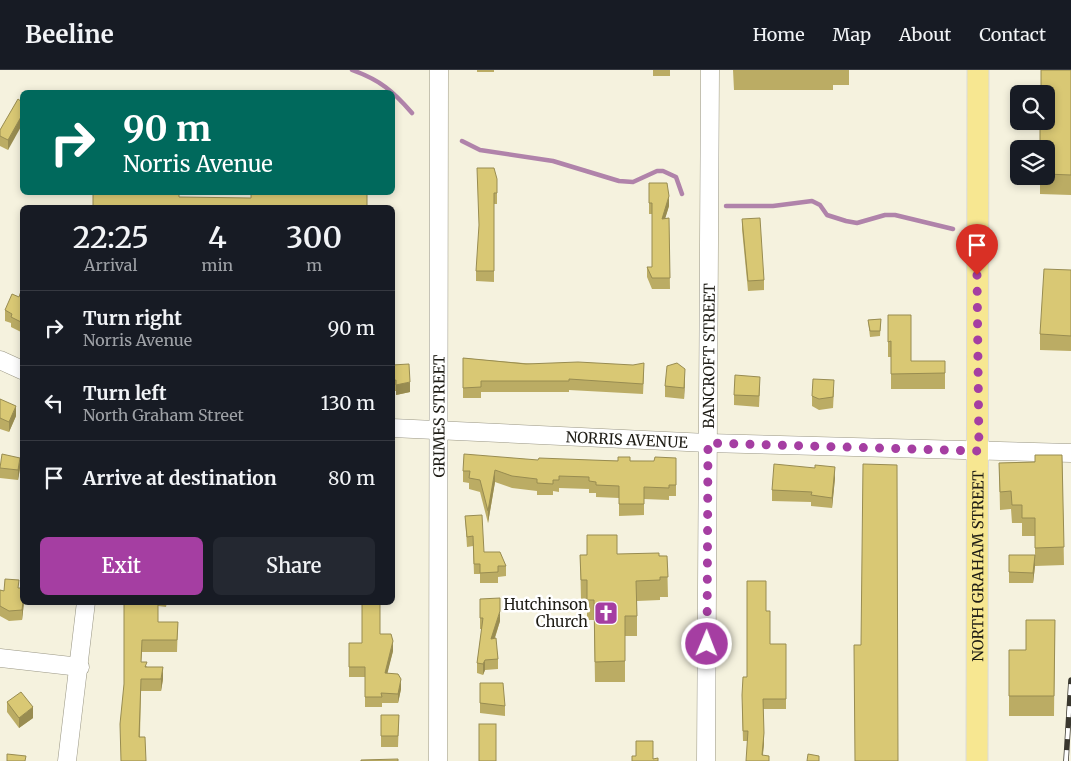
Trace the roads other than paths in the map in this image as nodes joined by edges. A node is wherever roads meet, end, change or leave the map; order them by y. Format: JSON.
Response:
{"nodes":[{"id":1,"x":439,"y":70,"type":"edge"},
{"id":2,"x":710,"y":70,"type":"edge"},
{"id":3,"x":978,"y":70,"type":"edge"},
{"id":4,"x":0,"y":360,"type":"edge"},
{"id":5,"x":20,"y":369,"type":"edge"},
{"id":6,"x":395,"y":428,"type":"edge"},
{"id":7,"x":438,"y":430,"type":"junction"},
{"id":8,"x":708,"y":443,"type":"junction"},
{"id":9,"x":979,"y":451,"type":"junction"},
{"id":10,"x":1071,"y":453,"type":"edge"},
{"id":11,"x":86,"y":605,"type":"edge"},
{"id":12,"x":0,"y":658,"type":"edge"},
{"id":13,"x":80,"y":667,"type":"junction"},
{"id":14,"x":68,"y":761,"type":"edge"},
{"id":15,"x":438,"y":761,"type":"edge"},
{"id":16,"x":706,"y":761,"type":"edge"},
{"id":17,"x":977,"y":761,"type":"edge"}],
"edges":[{"from":1,"to":7,"type":"street","name":"GRIMES STREET"},
{"from":2,"to":8,"type":"street","name":"BANCROFT STREET"},
{"from":3,"to":9,"type":"main road","name":"NORTH GRAHAM STREET"},
{"from":4,"to":5,"type":"street"},
{"from":6,"to":7,"type":"street","name":"NORRIS AVENUE"},
{"from":7,"to":8,"type":"street","name":"NORRIS AVENUE"},
{"from":7,"to":15,"type":"street","name":"GRIMES STREET"},
{"from":8,"to":9,"type":"street","name":"NORRIS AVENUE"},
{"from":8,"to":16,"type":"street","name":"BANCROFT STREET"},
{"from":9,"to":10,"type":"street","name":"NORRIS AVENUE"},
{"from":9,"to":17,"type":"main road","name":"NORTH GRAHAM STREET"},
{"from":11,"to":13,"type":"street"},
{"from":12,"to":13,"type":"street"},
{"from":13,"to":14,"type":"street"}]}
